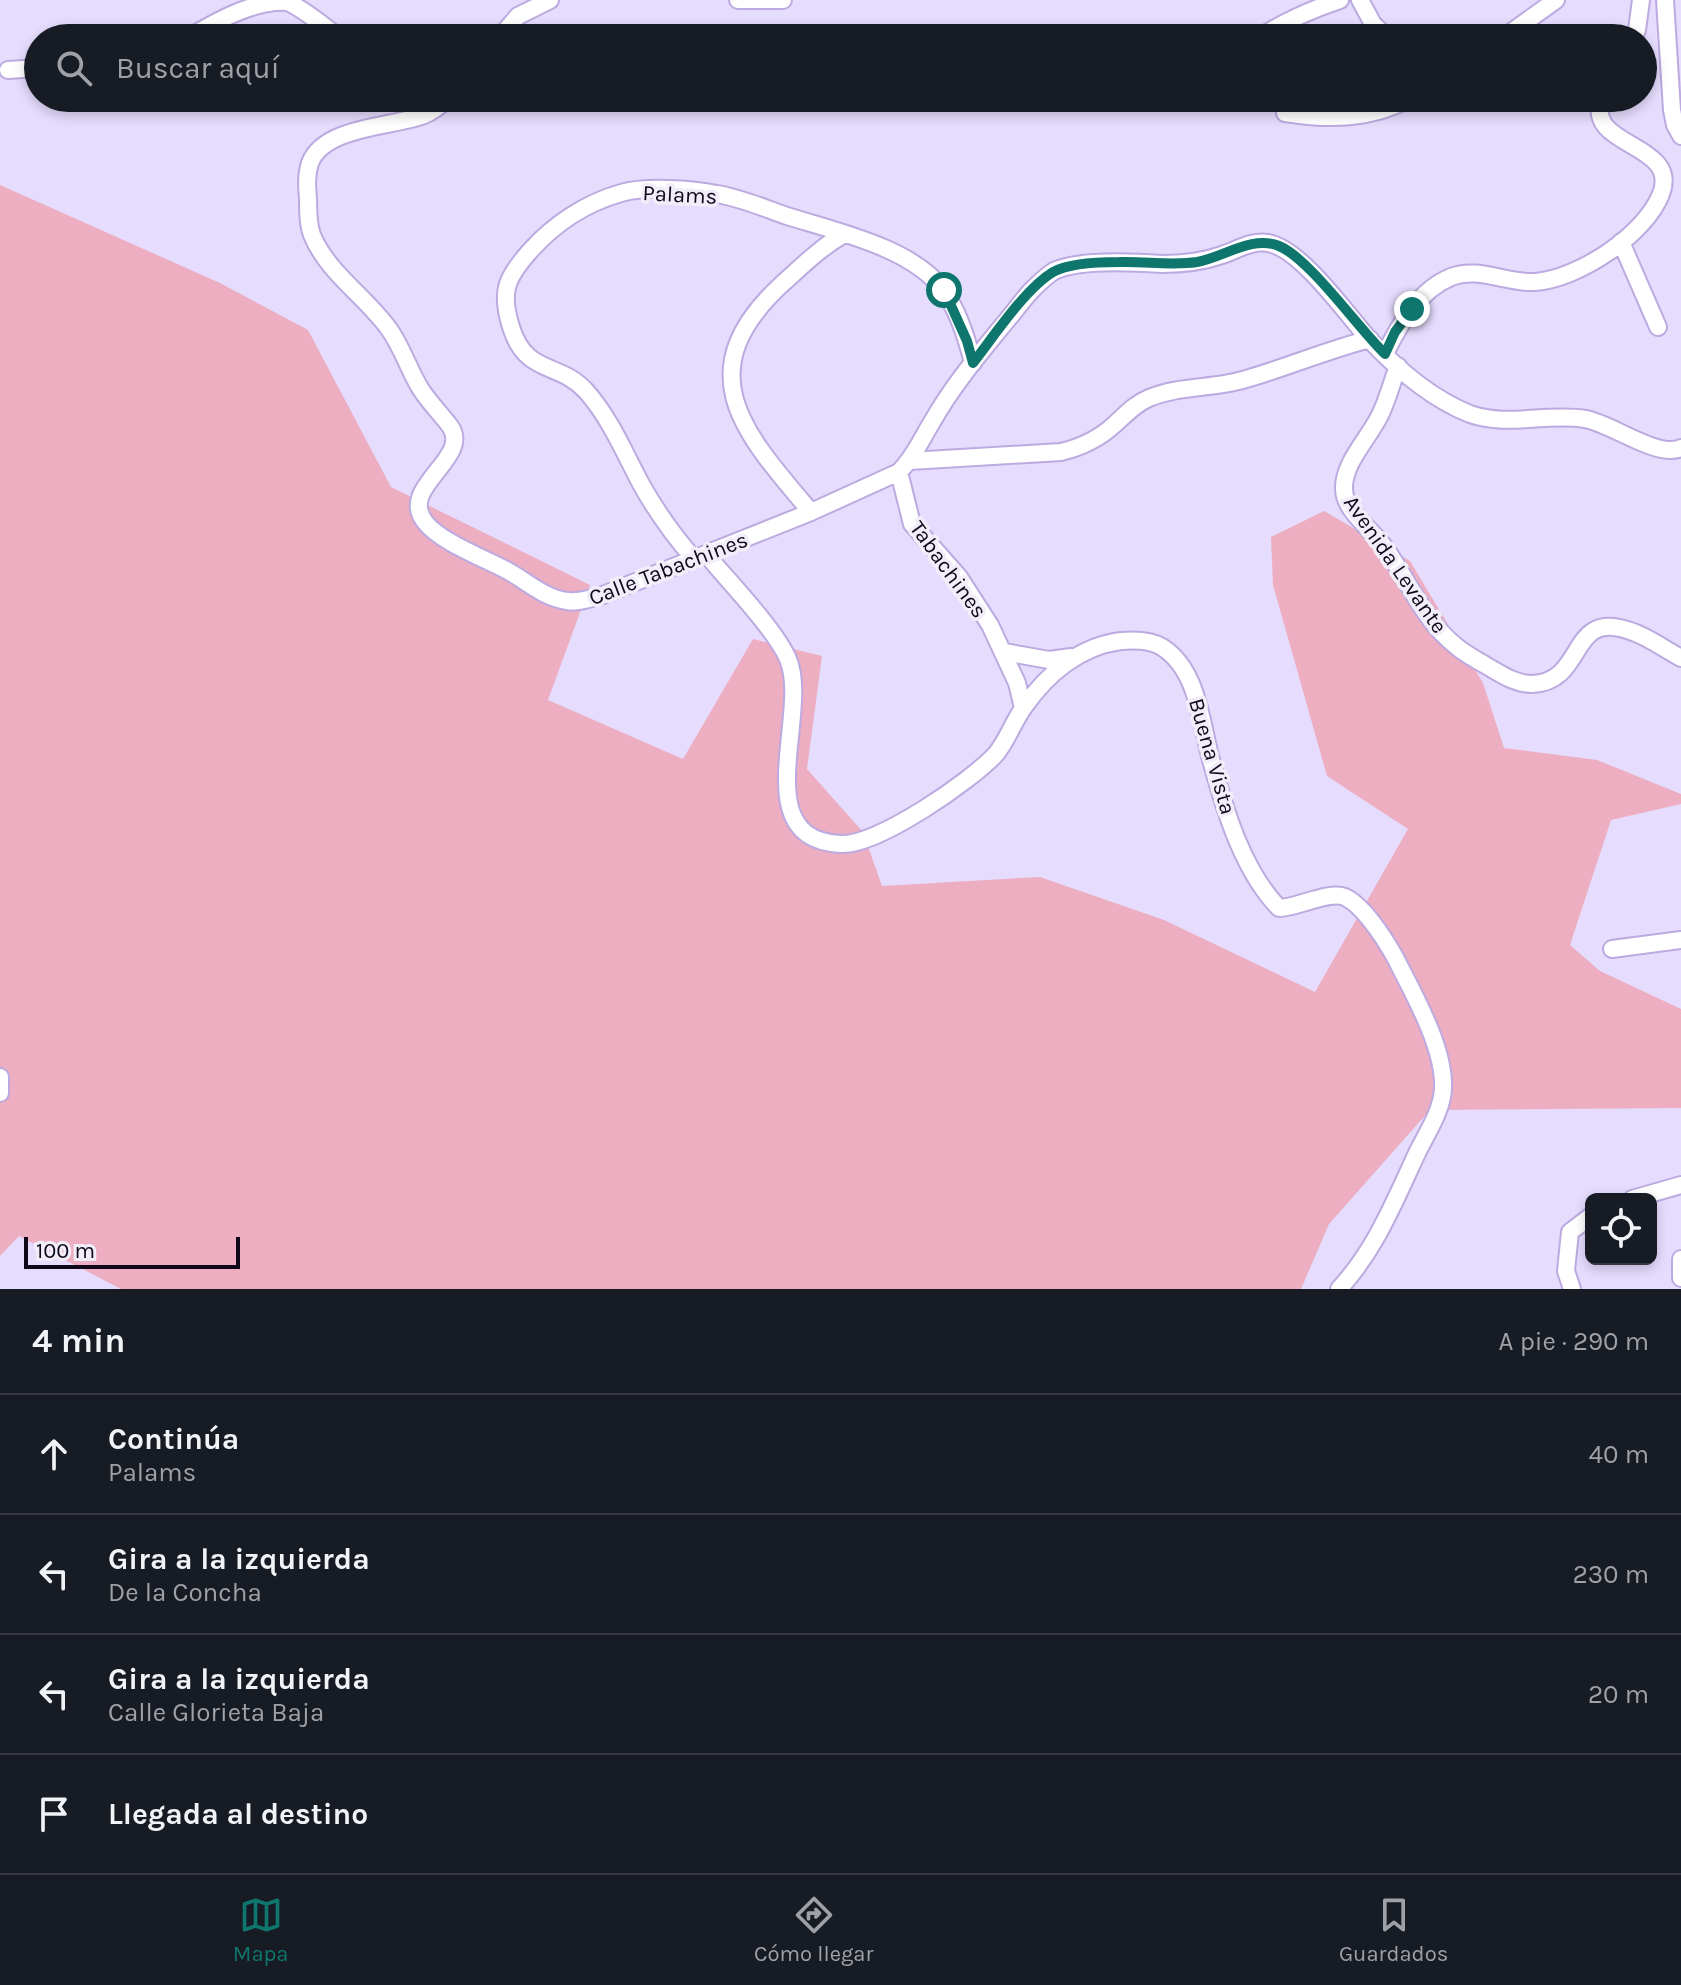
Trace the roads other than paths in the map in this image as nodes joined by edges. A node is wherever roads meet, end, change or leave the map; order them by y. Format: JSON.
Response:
{"nodes":[{"id":1,"x":550,"y":0,"type":"edge"},
{"id":2,"x":738,"y":0,"type":"edge"},
{"id":3,"x":783,"y":0,"type":"edge"},
{"id":4,"x":1340,"y":0,"type":"edge"},
{"id":5,"x":1360,"y":0,"type":"edge"},
{"id":6,"x":1556,"y":0,"type":"edge"},
{"id":7,"x":1641,"y":0,"type":"edge"},
{"id":8,"x":1665,"y":0,"type":"edge"},
{"id":9,"x":211,"y":24,"type":"edge"},
{"id":10,"x":319,"y":24,"type":"edge"},
{"id":11,"x":511,"y":24,"type":"edge"},
{"id":12,"x":1279,"y":24,"type":"edge"},
{"id":13,"x":1373,"y":24,"type":"edge"},
{"id":14,"x":1523,"y":24,"type":"edge"},
{"id":15,"x":1638,"y":24,"type":"edge"},
{"id":16,"x":24,"y":69,"type":"edge"},
{"id":17,"x":8,"y":70,"type":"dead end"},
{"id":18,"x":429,"y":112,"type":"edge"},
{"id":19,"x":1379,"y":112,"type":"edge"},
{"id":20,"x":1601,"y":112,"type":"edge"},
{"id":21,"x":1285,"y":113,"type":"dead end"},
{"id":22,"x":1681,"y":136,"type":"edge"},
{"id":23,"x":844,"y":234,"type":"junction"},
{"id":24,"x":1621,"y":242,"type":"junction"},
{"id":25,"x":1658,"y":327,"type":"dead end"},
{"id":26,"x":1370,"y":339,"type":"junction"},
{"id":27,"x":1385,"y":354,"type":"junction"},
{"id":28,"x":973,"y":363,"type":"junction"},
{"id":29,"x":1398,"y":366,"type":"junction"},
{"id":30,"x":1681,"y":448,"type":"edge"},
{"id":31,"x":905,"y":467,"type":"junction"},
{"id":32,"x":811,"y":512,"type":"junction"},
{"id":33,"x":700,"y":556,"type":"junction"},
{"id":34,"x":1004,"y":652,"type":"junction"},
{"id":35,"x":1071,"y":657,"type":"junction"},
{"id":36,"x":1681,"y":658,"type":"edge"},
{"id":37,"x":1023,"y":708,"type":"junction"},
{"id":38,"x":1681,"y":940,"type":"edge"},
{"id":39,"x":1612,"y":949,"type":"dead end"},
{"id":40,"x":0,"y":1077,"type":"edge"},
{"id":41,"x":0,"y":1093,"type":"edge"},
{"id":42,"x":1681,"y":1185,"type":"edge"},
{"id":43,"x":1653,"y":1193,"type":"edge"},
{"id":44,"x":1585,"y":1219,"type":"edge"},
{"id":45,"x":1681,"y":1259,"type":"edge"},
{"id":46,"x":1681,"y":1278,"type":"edge"},
{"id":47,"x":1339,"y":1289,"type":"edge"},
{"id":48,"x":1572,"y":1289,"type":"edge"}],
"edges":[{"from":1,"to":11,"type":"street"},
{"from":2,"to":3,"type":"street"},
{"from":4,"to":12,"type":"street"},
{"from":5,"to":13,"type":"street"},
{"from":6,"to":14,"type":"street"},
{"from":7,"to":15,"type":"street"},
{"from":8,"to":22,"type":"street"},
{"from":9,"to":10,"type":"street"},
{"from":16,"to":17,"type":"street"},
{"from":18,"to":33,"type":"street","name":"Calle Tabachines"},
{"from":19,"to":21,"type":"street"},
{"from":20,"to":24,"type":"street"},
{"from":23,"to":28,"type":"street","name":"Palams"},
{"from":23,"to":32,"type":"street"},
{"from":23,"to":33,"type":"street","name":"Palams"},
{"from":24,"to":25,"type":"street"},
{"from":24,"to":27,"type":"street"},
{"from":26,"to":27,"type":"street"},
{"from":26,"to":28,"type":"street"},
{"from":26,"to":31,"type":"street","name":"Calle Tabachines"},
{"from":27,"to":29,"type":"street"},
{"from":28,"to":31,"type":"street"},
{"from":29,"to":30,"type":"street"},
{"from":29,"to":36,"type":"street","name":"Avenida Levante"},
{"from":31,"to":32,"type":"street","name":"Calle Tabachines"},
{"from":31,"to":34,"type":"street","name":"Tabachines"},
{"from":32,"to":33,"type":"street","name":"Calle Tabachines"},
{"from":33,"to":37,"type":"street","name":"Buena Vista"},
{"from":34,"to":35,"type":"street"},
{"from":34,"to":37,"type":"street","name":"Tabachines"},
{"from":35,"to":37,"type":"street","name":"Buena Vista"},
{"from":35,"to":47,"type":"street","name":"Buena Vista"},
{"from":38,"to":39,"type":"street"},
{"from":40,"to":41,"type":"street"},
{"from":42,"to":43,"type":"street"},
{"from":44,"to":48,"type":"street"},
{"from":45,"to":46,"type":"street"}]}
